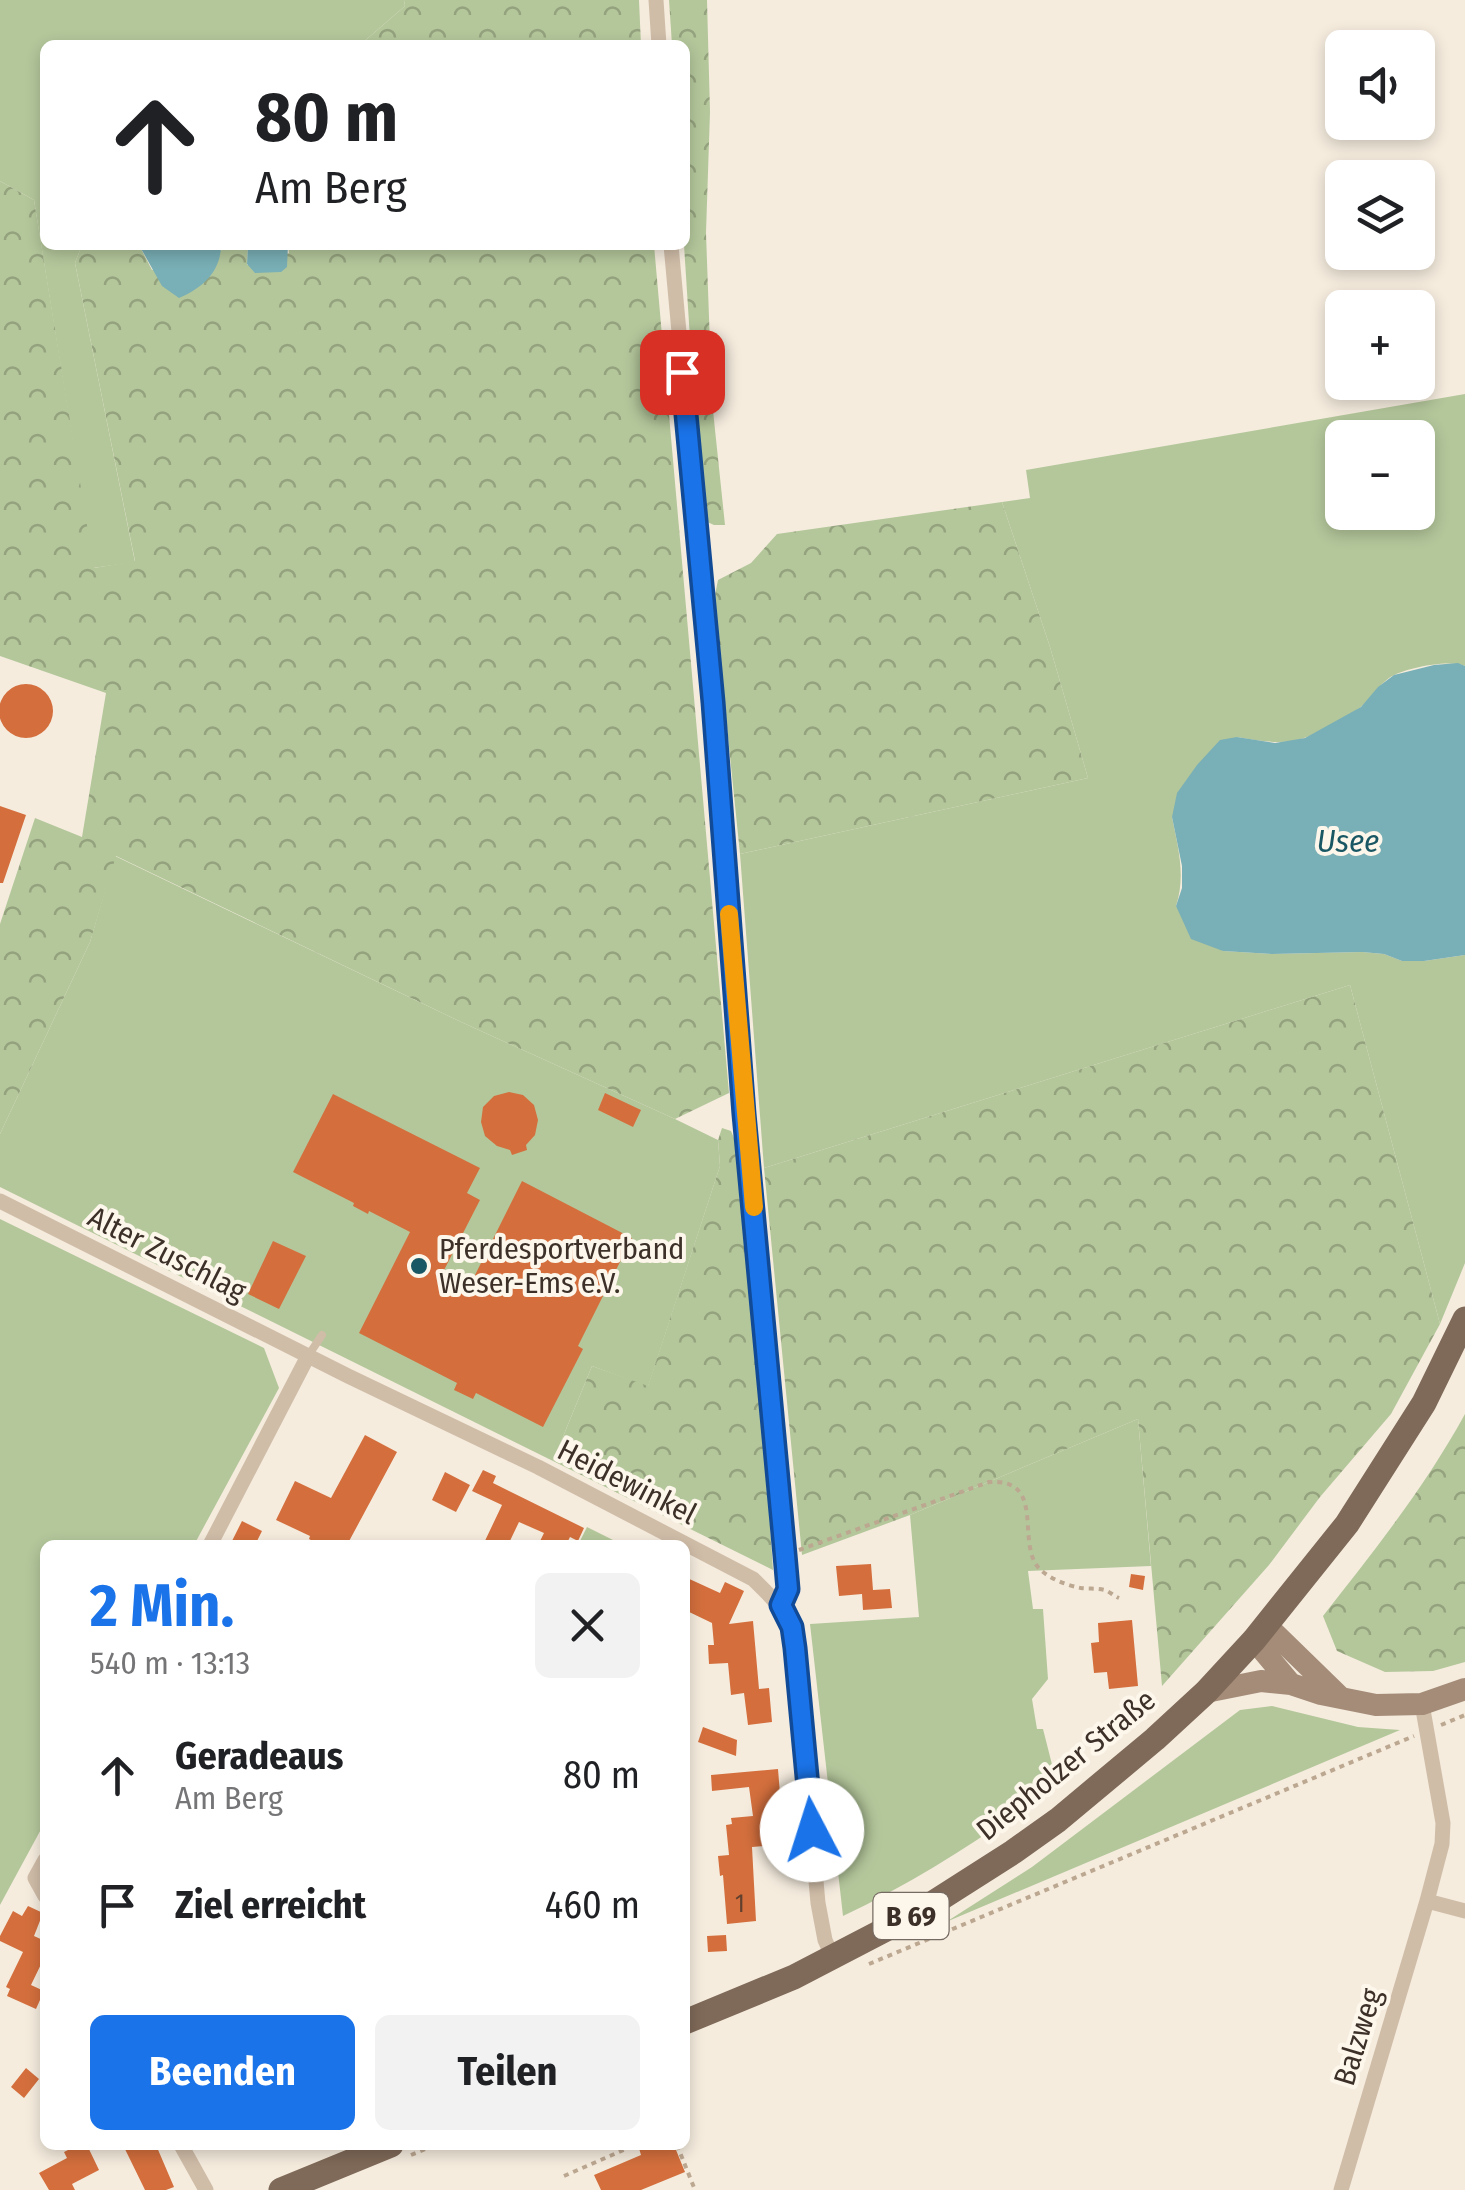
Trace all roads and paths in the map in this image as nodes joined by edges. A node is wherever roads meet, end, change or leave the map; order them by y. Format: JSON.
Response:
{"nodes":[{"id":1,"x":656,"y":0,"type":"edge"},
{"id":2,"x":659,"y":40,"type":"edge"},
{"id":3,"x":671,"y":250,"type":"edge"},
{"id":4,"x":0,"y":1201,"type":"edge"},
{"id":5,"x":1465,"y":1318,"type":"edge"},
{"id":6,"x":322,"y":1335,"type":"dead end"},
{"id":7,"x":308,"y":1356,"type":"junction"},
{"id":8,"x":213,"y":1540,"type":"edge"},
{"id":9,"x":679,"y":1540,"type":"edge"},
{"id":10,"x":690,"y":1546,"type":"edge"},
{"id":11,"x":785,"y":1555,"type":"junction"},
{"id":12,"x":1119,"y":1598,"type":"dead end"},
{"id":13,"x":781,"y":1605,"type":"junction"},
{"id":14,"x":1260,"y":1632,"type":"junction"},
{"id":15,"x":1291,"y":1684,"type":"junction"},
{"id":16,"x":1465,"y":1689,"type":"edge"},
{"id":17,"x":1206,"y":1692,"type":"junction"},
{"id":18,"x":1340,"y":1697,"type":"junction"},
{"id":19,"x":1422,"y":1704,"type":"junction"},
{"id":20,"x":1395,"y":1744,"type":"dead end"},
{"id":21,"x":1428,"y":1900,"type":"junction"},
{"id":22,"x":1465,"y":1910,"type":"edge"},
{"id":23,"x":834,"y":1958,"type":"junction"},
{"id":24,"x":860,"y":1968,"type":"dead end"},
{"id":25,"x":690,"y":2020,"type":"edge"},
{"id":26,"x":184,"y":2150,"type":"edge"},
{"id":27,"x":378,"y":2150,"type":"edge"},
{"id":28,"x":624,"y":2150,"type":"edge"},
{"id":29,"x":680,"y":2150,"type":"edge"},
{"id":30,"x":564,"y":2176,"type":"dead end"},
{"id":31,"x":206,"y":2190,"type":"edge"},
{"id":32,"x":281,"y":2190,"type":"edge"},
{"id":33,"x":695,"y":2190,"type":"edge"},
{"id":34,"x":1341,"y":2190,"type":"edge"}],
"edges":[{"from":1,"to":2,"type":"street"},
{"from":3,"to":11,"type":"street"},
{"from":4,"to":7,"type":"street","name":"Alter Zuschlag"},
{"from":5,"to":14,"type":"main road","number":"B 69"},
{"from":6,"to":7,"type":"lane"},
{"from":7,"to":8,"type":"street"},
{"from":7,"to":9,"type":"street","name":"Heidewinkel"},
{"from":10,"to":13,"type":"street","name":"Heidewinkel"},
{"from":11,"to":12,"type":"path"},
{"from":11,"to":13,"type":"street"},
{"from":13,"to":23,"type":"street"},
{"from":14,"to":15,"type":"main road"},
{"from":14,"to":17,"type":"main road","name":"Diepholzer Straße","number":"B 69"},
{"from":14,"to":18,"type":"main road"},
{"from":15,"to":17,"type":"main road"},
{"from":15,"to":18,"type":"main road"},
{"from":16,"to":19,"type":"main road"},
{"from":17,"to":23,"type":"main road","name":"Diepholzer Straße","number":"B 69"},
{"from":18,"to":19,"type":"main road"},
{"from":19,"to":21,"type":"street","name":"Balzweg"},
{"from":20,"to":24,"type":"path"},
{"from":21,"to":22,"type":"street"},
{"from":21,"to":34,"type":"street","name":"Balzweg"},
{"from":23,"to":25,"type":"main road","name":"Diepholzer Straße","number":"B 69"},
{"from":26,"to":31,"type":"street"},
{"from":27,"to":32,"type":"main road"},
{"from":28,"to":30,"type":"path"},
{"from":29,"to":33,"type":"path"}]}
